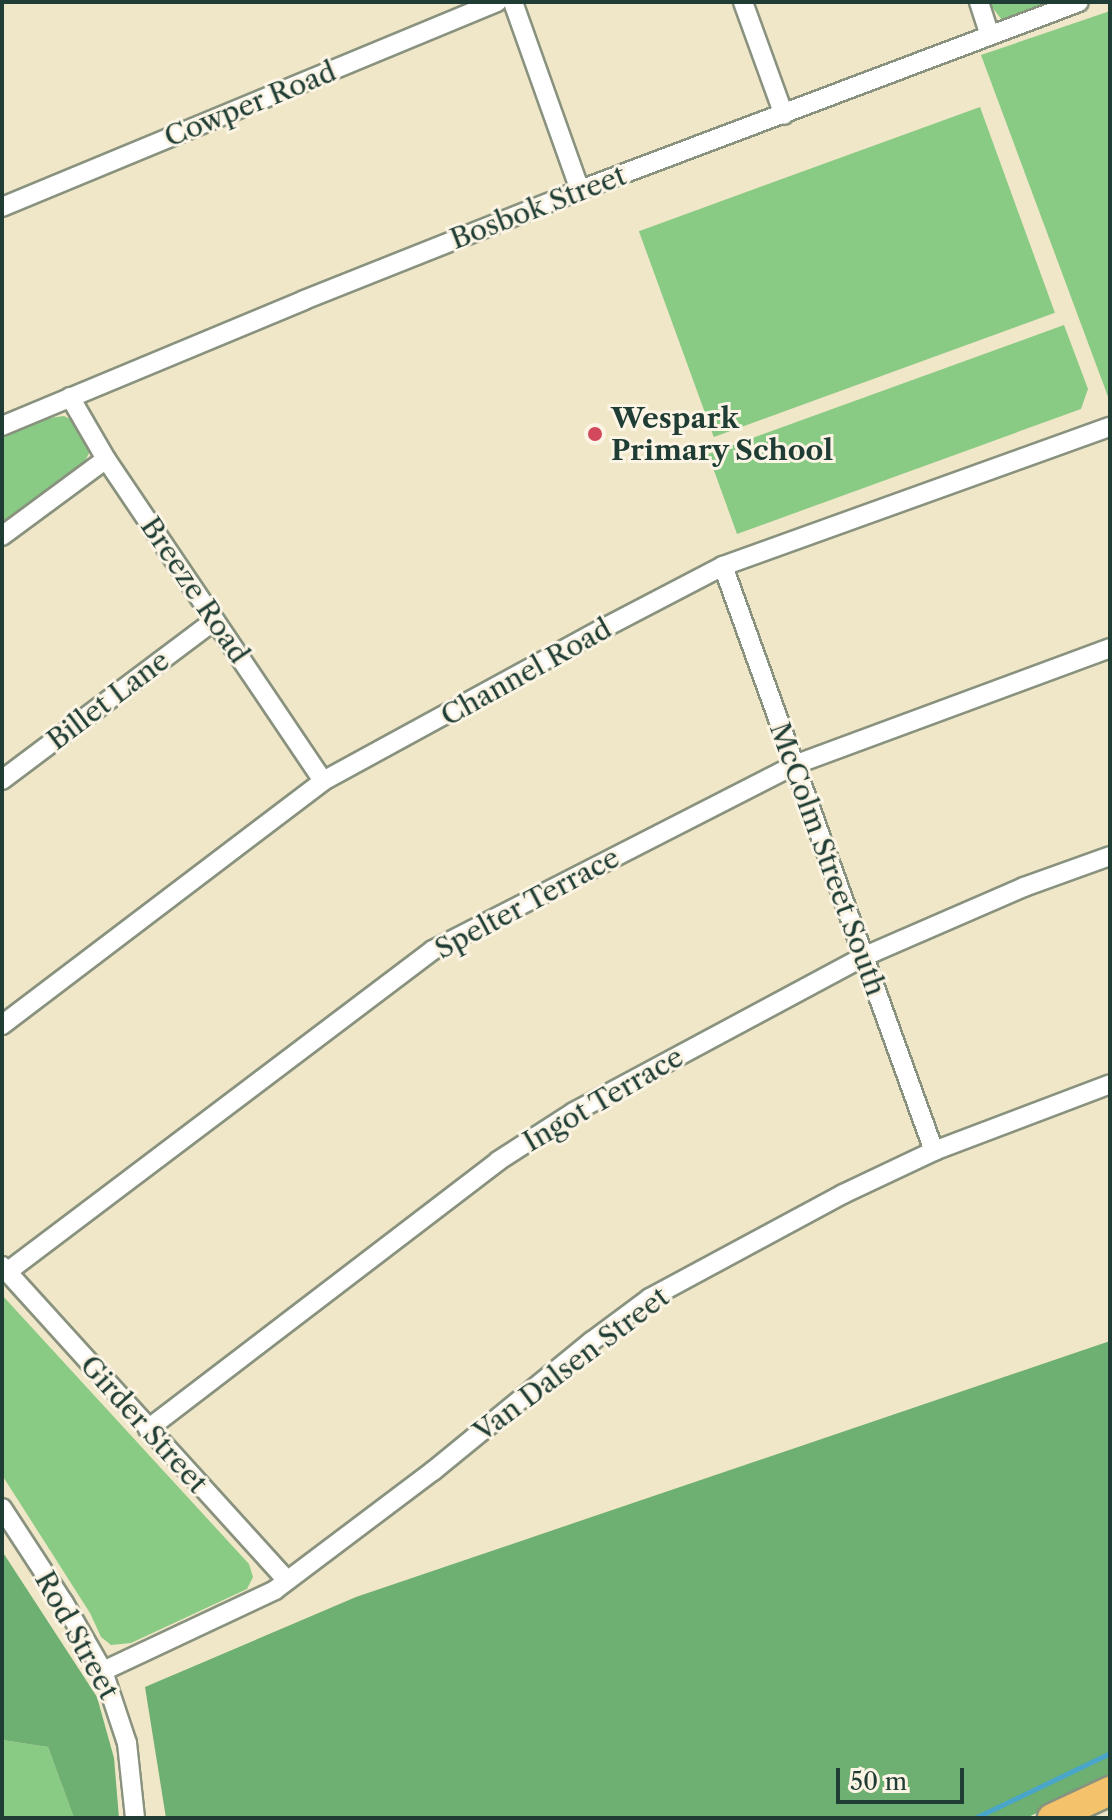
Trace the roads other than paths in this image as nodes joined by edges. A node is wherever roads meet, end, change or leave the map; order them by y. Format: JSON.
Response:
{"nodes":[{"id":1,"x":497,"y":2,"type":"edge"},
{"id":2,"x":513,"y":2,"type":"edge"},
{"id":3,"x":743,"y":2,"type":"edge"},
{"id":4,"x":979,"y":2,"type":"edge"},
{"id":5,"x":1079,"y":2,"type":"edge"},
{"id":6,"x":990,"y":35,"type":"junction"},
{"id":7,"x":784,"y":115,"type":"junction"},
{"id":8,"x":580,"y":190,"type":"junction"},
{"id":9,"x":2,"y":207,"type":"edge"},
{"id":10,"x":70,"y":397,"type":"junction"},
{"id":11,"x":2,"y":426,"type":"edge"},
{"id":12,"x":1110,"y":427,"type":"edge"},
{"id":13,"x":106,"y":459,"type":"junction"},
{"id":14,"x":2,"y":536,"type":"edge"},
{"id":15,"x":723,"y":566,"type":"junction"},
{"id":16,"x":215,"y":620,"type":"junction"},
{"id":17,"x":1110,"y":648,"type":"edge"},
{"id":18,"x":794,"y":765,"type":"junction"},
{"id":19,"x":2,"y":780,"type":"edge"},
{"id":20,"x":323,"y":781,"type":"junction"},
{"id":21,"x":1110,"y":856,"type":"edge"},
{"id":22,"x":863,"y":957,"type":"junction"},
{"id":23,"x":2,"y":1025,"type":"edge"},
{"id":24,"x":1110,"y":1084,"type":"edge"},
{"id":25,"x":934,"y":1151,"type":"junction"},
{"id":26,"x":5,"y":1269,"type":"edge"},
{"id":27,"x":148,"y":1429,"type":"junction"},
{"id":28,"x":2,"y":1508,"type":"edge"},
{"id":29,"x":287,"y":1580,"type":"junction"},
{"id":30,"x":103,"y":1671,"type":"junction"},
{"id":31,"x":1110,"y":1791,"type":"edge"},
{"id":32,"x":135,"y":1818,"type":"edge"},
{"id":33,"x":1052,"y":1818,"type":"edge"}],
"edges":[{"from":1,"to":9,"type":"street","name":"Cowper Road"},
{"from":2,"to":8,"type":"street"},
{"from":3,"to":7,"type":"street"},
{"from":4,"to":6,"type":"street"},
{"from":5,"to":6,"type":"street","name":"Bosbok Street"},
{"from":6,"to":7,"type":"street","name":"Bosbok Street"},
{"from":7,"to":8,"type":"street","name":"Bosbok Street"},
{"from":8,"to":10,"type":"street","name":"Bosbok Street"},
{"from":10,"to":11,"type":"street","name":"Bosbok Street"},
{"from":10,"to":13,"type":"street","name":"Breeze Road"},
{"from":12,"to":15,"type":"street","name":"Channel Road"},
{"from":13,"to":14,"type":"street"},
{"from":13,"to":16,"type":"street","name":"Breeze Road"},
{"from":15,"to":18,"type":"street","name":"McColm Street South"},
{"from":15,"to":20,"type":"street","name":"Channel Road"},
{"from":16,"to":19,"type":"street","name":"Billet Lane"},
{"from":16,"to":20,"type":"street","name":"Breeze Road"},
{"from":17,"to":18,"type":"street","name":"Spelter Terrace"},
{"from":18,"to":22,"type":"street","name":"McColm Street South"},
{"from":18,"to":26,"type":"street","name":"Spelter Terrace"},
{"from":20,"to":23,"type":"street","name":"Channel Road"},
{"from":21,"to":22,"type":"street","name":"Ingot Terrace"},
{"from":22,"to":25,"type":"street","name":"McColm Street South"},
{"from":22,"to":27,"type":"street","name":"Ingot Terrace"},
{"from":24,"to":25,"type":"street","name":"Van Dalsen Street"},
{"from":25,"to":29,"type":"street","name":"Van Dalsen Street"},
{"from":26,"to":27,"type":"street","name":"Girder Street"},
{"from":27,"to":29,"type":"street","name":"Girder Street"},
{"from":28,"to":30,"type":"street","name":"Rod Street"},
{"from":29,"to":30,"type":"street","name":"Van Dalsen Street"},
{"from":30,"to":32,"type":"street","name":"Rod Street"},
{"from":31,"to":33,"type":"main road"}]}
